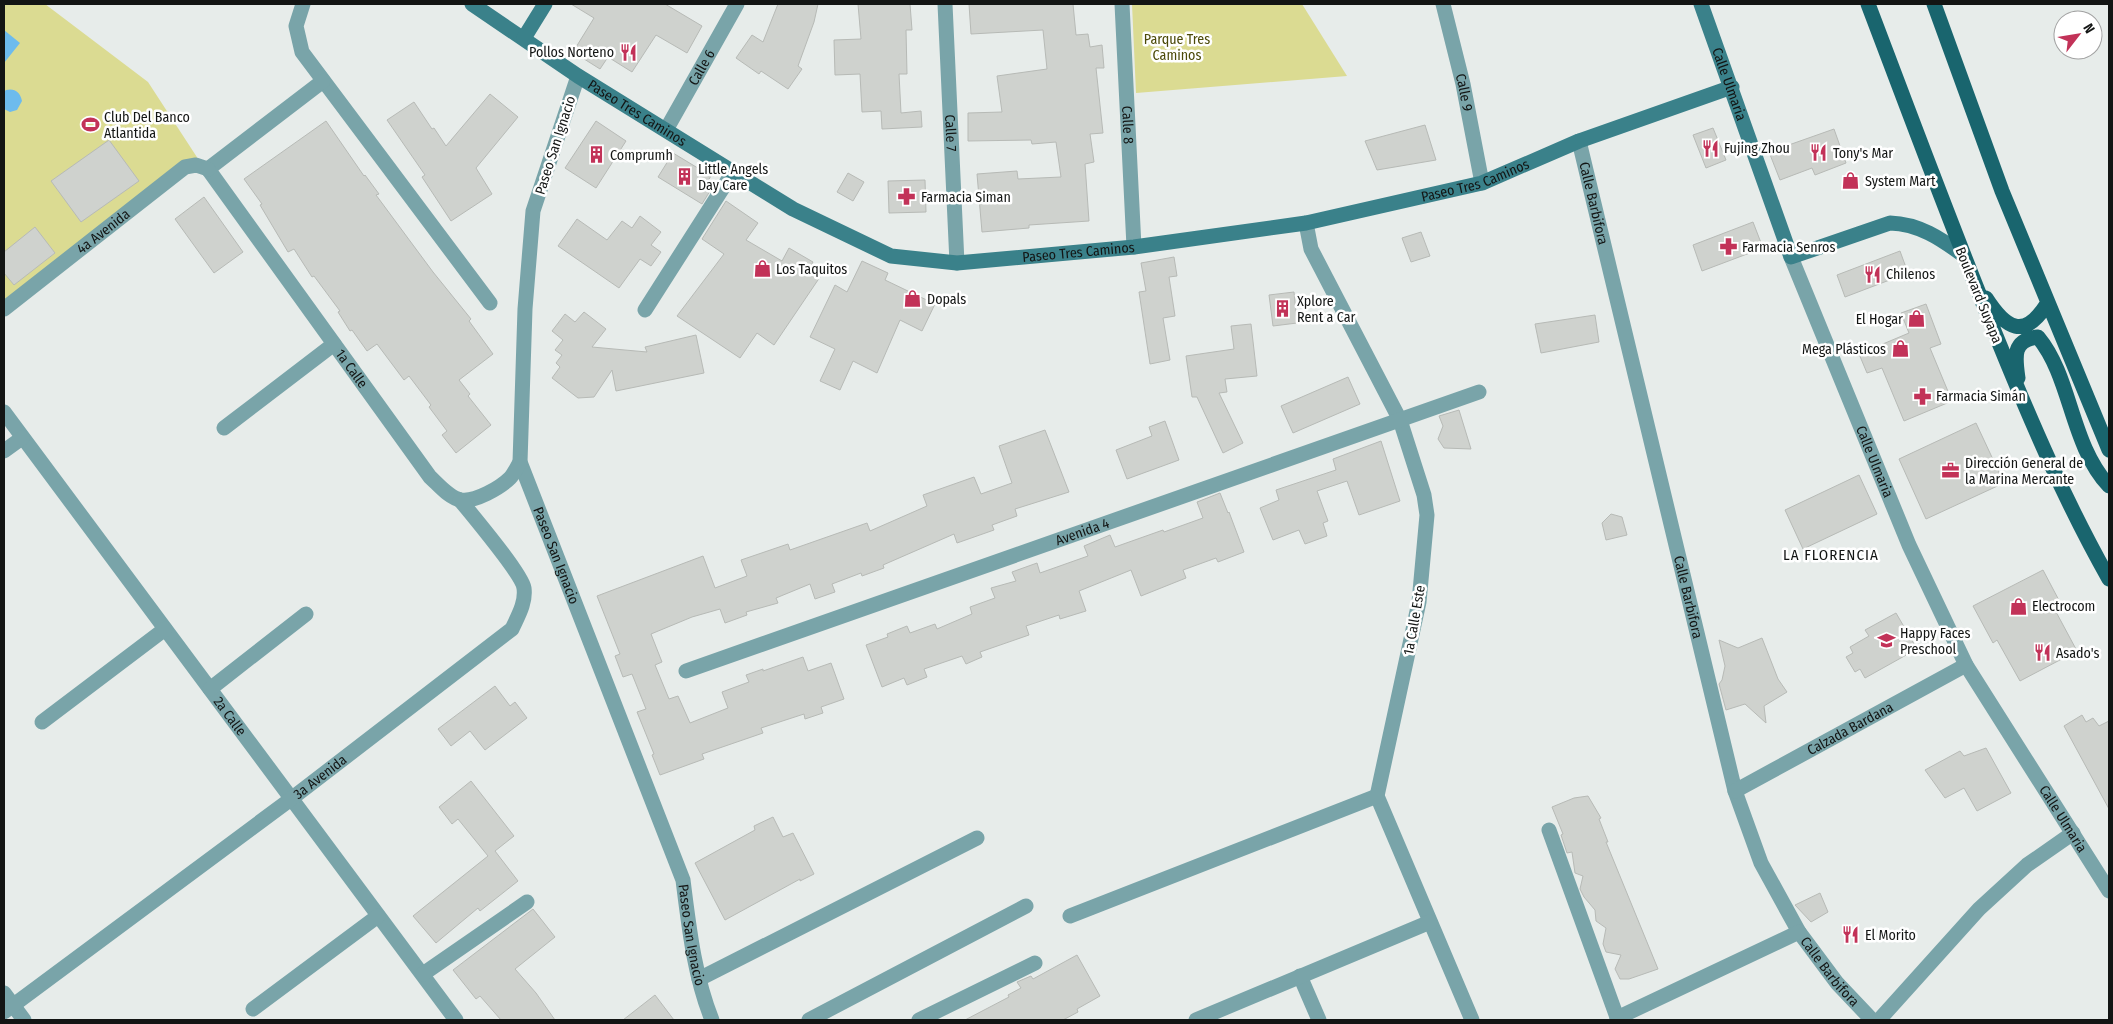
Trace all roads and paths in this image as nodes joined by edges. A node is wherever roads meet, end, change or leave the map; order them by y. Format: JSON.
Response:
{"nodes":[{"id":1,"x":303,"y":4,"type":"edge"},
{"id":2,"x":472,"y":4,"type":"edge"},
{"id":3,"x":545,"y":4,"type":"edge"},
{"id":4,"x":737,"y":4,"type":"edge"},
{"id":5,"x":945,"y":4,"type":"edge"},
{"id":6,"x":1122,"y":4,"type":"edge"},
{"id":7,"x":1443,"y":4,"type":"edge"},
{"id":8,"x":1701,"y":4,"type":"edge"},
{"id":9,"x":1868,"y":4,"type":"edge"},
{"id":10,"x":1934,"y":4,"type":"edge"},
{"id":11,"x":524,"y":38,"type":"junction"},
{"id":12,"x":578,"y":76,"type":"junction"},
{"id":13,"x":323,"y":81,"type":"junction"},
{"id":14,"x":1732,"y":87,"type":"junction"},
{"id":15,"x":666,"y":130,"type":"junction"},
{"id":16,"x":1579,"y":140,"type":"junction"},
{"id":17,"x":208,"y":169,"type":"junction"},
{"id":18,"x":733,"y":172,"type":"junction"},
{"id":19,"x":1482,"y":183,"type":"junction"},
{"id":20,"x":1306,"y":223,"type":"junction"},
{"id":21,"x":1134,"y":246,"type":"junction"},
{"id":22,"x":1963,"y":255,"type":"junction"},
{"id":23,"x":1791,"y":257,"type":"junction"},
{"id":24,"x":957,"y":263,"type":"junction"},
{"id":25,"x":1971,"y":276,"type":"junction"},
{"id":26,"x":490,"y":303,"type":"dead end"},
{"id":27,"x":2047,"y":304,"type":"junction"},
{"id":28,"x":4,"y":309,"type":"edge"},
{"id":29,"x":645,"y":310,"type":"dead end"},
{"id":30,"x":334,"y":344,"type":"junction"},
{"id":31,"x":1479,"y":392,"type":"dead end"},
{"id":32,"x":2020,"y":396,"type":"junction"},
{"id":33,"x":4,"y":412,"type":"edge"},
{"id":34,"x":1400,"y":420,"type":"junction"},
{"id":35,"x":224,"y":428,"type":"dead end"},
{"id":36,"x":22,"y":438,"type":"junction"},
{"id":37,"x":2109,"y":450,"type":"edge"},
{"id":38,"x":4,"y":451,"type":"edge"},
{"id":39,"x":520,"y":462,"type":"junction"},
{"id":40,"x":2109,"y":486,"type":"edge"},
{"id":41,"x":460,"y":500,"type":"junction"},
{"id":42,"x":2109,"y":579,"type":"edge"},
{"id":43,"x":306,"y":614,"type":"dead end"},
{"id":44,"x":165,"y":629,"type":"junction"},
{"id":45,"x":1966,"y":665,"type":"junction"},
{"id":46,"x":686,"y":671,"type":"dead end"},
{"id":47,"x":210,"y":689,"type":"junction"},
{"id":48,"x":42,"y":722,"type":"dead end"},
{"id":49,"x":1735,"y":791,"type":"junction"},
{"id":50,"x":1377,"y":796,"type":"junction"},
{"id":51,"x":291,"y":799,"type":"junction"},
{"id":52,"x":1549,"y":830,"type":"dead end"},
{"id":53,"x":2073,"y":833,"type":"junction"},
{"id":54,"x":977,"y":838,"type":"dead end"},
{"id":55,"x":2109,"y":891,"type":"edge"},
{"id":56,"x":528,"y":902,"type":"dead end"},
{"id":57,"x":1026,"y":906,"type":"dead end"},
{"id":58,"x":378,"y":916,"type":"junction"},
{"id":59,"x":1070,"y":916,"type":"dead end"},
{"id":60,"x":1430,"y":922,"type":"junction"},
{"id":61,"x":1798,"y":932,"type":"junction"},
{"id":62,"x":1035,"y":963,"type":"dead end"},
{"id":63,"x":422,"y":974,"type":"junction"},
{"id":64,"x":1300,"y":976,"type":"junction"},
{"id":65,"x":700,"y":979,"type":"junction"},
{"id":66,"x":4,"y":993,"type":"edge"},
{"id":67,"x":8,"y":1009,"type":"edge"},
{"id":68,"x":253,"y":1009,"type":"dead end"},
{"id":69,"x":1617,"y":1019,"type":"edge"},
{"id":70,"x":24,"y":1020,"type":"edge"},
{"id":71,"x":456,"y":1020,"type":"edge"},
{"id":72,"x":712,"y":1020,"type":"edge"},
{"id":73,"x":809,"y":1020,"type":"edge"},
{"id":74,"x":919,"y":1020,"type":"edge"},
{"id":75,"x":1196,"y":1020,"type":"edge"},
{"id":76,"x":1319,"y":1020,"type":"edge"},
{"id":77,"x":1472,"y":1020,"type":"edge"},
{"id":78,"x":1872,"y":1020,"type":"edge"},
{"id":79,"x":1879,"y":1020,"type":"edge"}],
"edges":[{"from":1,"to":13,"type":"street"},
{"from":2,"to":11,"type":"street","name":"Paseo Tres Caminos"},
{"from":3,"to":11,"type":"street"},
{"from":4,"to":15,"type":"street","name":"Calle 6"},
{"from":5,"to":24,"type":"street","name":"Calle 7"},
{"from":6,"to":21,"type":"street","name":"Calle 8"},
{"from":7,"to":19,"type":"street","name":"Calle 9"},
{"from":8,"to":14,"type":"street","name":"Calle Ulmaria"},
{"from":9,"to":22,"type":"main road","name":"Boulevard Suyapa"},
{"from":10,"to":27,"type":"main road"},
{"from":11,"to":12,"type":"street","name":"Paseo Tres Caminos"},
{"from":12,"to":15,"type":"street","name":"Paseo Tres Caminos"},
{"from":12,"to":39,"type":"street","name":"Paseo San Ignacio"},
{"from":13,"to":17,"type":"street"},
{"from":13,"to":26,"type":"street"},
{"from":14,"to":16,"type":"street","name":"Paseo Tres Caminos"},
{"from":14,"to":23,"type":"street","name":"Calle Ulmaria"},
{"from":15,"to":18,"type":"street","name":"Paseo Tres Caminos"},
{"from":16,"to":19,"type":"street","name":"Paseo Tres Caminos"},
{"from":16,"to":49,"type":"street","name":"Calle Barbifora"},
{"from":17,"to":28,"type":"street","name":"4a Avenida"},
{"from":17,"to":30,"type":"street","name":"1a Calle"},
{"from":18,"to":24,"type":"street","name":"Paseo Tres Caminos"},
{"from":18,"to":29,"type":"street"},
{"from":19,"to":20,"type":"street","name":"Paseo Tres Caminos"},
{"from":20,"to":21,"type":"street","name":"Paseo Tres Caminos"},
{"from":20,"to":34,"type":"street","name":"1a Calle Este"},
{"from":21,"to":24,"type":"street","name":"Paseo Tres Caminos"},
{"from":22,"to":23,"type":"street"},
{"from":22,"to":25,"type":"main road","name":"Boulevard Suyapa"},
{"from":23,"to":45,"type":"street","name":"Calle Ulmaria"},
{"from":25,"to":27,"type":"main road"},
{"from":25,"to":32,"type":"main road","name":"Boulevard Suyapa"},
{"from":27,"to":37,"type":"main road"},
{"from":30,"to":35,"type":"street"},
{"from":30,"to":41,"type":"street","name":"1a Calle"},
{"from":31,"to":34,"type":"street","name":"Avenida 4"},
{"from":32,"to":40,"type":"main road"},
{"from":32,"to":42,"type":"main road","name":"Boulevard Suyapa"},
{"from":33,"to":36,"type":"street","name":"2a Calle"},
{"from":34,"to":46,"type":"street","name":"Avenida 4"},
{"from":34,"to":50,"type":"street","name":"1a Calle Este"},
{"from":36,"to":38,"type":"street"},
{"from":36,"to":44,"type":"street","name":"2a Calle"},
{"from":39,"to":41,"type":"street"},
{"from":39,"to":65,"type":"street","name":"Paseo San Ignacio"},
{"from":41,"to":51,"type":"street","name":"3a Avenida"},
{"from":43,"to":47,"type":"street"},
{"from":44,"to":47,"type":"street","name":"2a Calle"},
{"from":44,"to":48,"type":"street"},
{"from":45,"to":49,"type":"street","name":"Calzada Bardana"},
{"from":45,"to":53,"type":"street","name":"Calle Ulmaria"},
{"from":47,"to":51,"type":"street","name":"2a Calle"},
{"from":49,"to":61,"type":"street","name":"Calle Barbifora"},
{"from":50,"to":59,"type":"street"},
{"from":50,"to":60,"type":"street"},
{"from":51,"to":58,"type":"street","name":"2a Calle"},
{"from":51,"to":67,"type":"street","name":"3a Avenida"},
{"from":52,"to":69,"type":"street"},
{"from":53,"to":55,"type":"street","name":"Calle Ulmaria"},
{"from":53,"to":79,"type":"street"},
{"from":54,"to":65,"type":"street"},
{"from":56,"to":63,"type":"street"},
{"from":57,"to":73,"type":"street"},
{"from":58,"to":63,"type":"street","name":"2a Calle"},
{"from":58,"to":68,"type":"street"},
{"from":60,"to":64,"type":"street"},
{"from":60,"to":77,"type":"street"},
{"from":61,"to":69,"type":"street"},
{"from":61,"to":78,"type":"street","name":"Calle Barbifora"},
{"from":62,"to":74,"type":"street"},
{"from":63,"to":71,"type":"street","name":"2a Calle"},
{"from":64,"to":75,"type":"street"},
{"from":64,"to":76,"type":"street"},
{"from":65,"to":72,"type":"street","name":"Paseo San Ignacio"},
{"from":66,"to":67,"type":"street"},
{"from":67,"to":70,"type":"street"}]}
